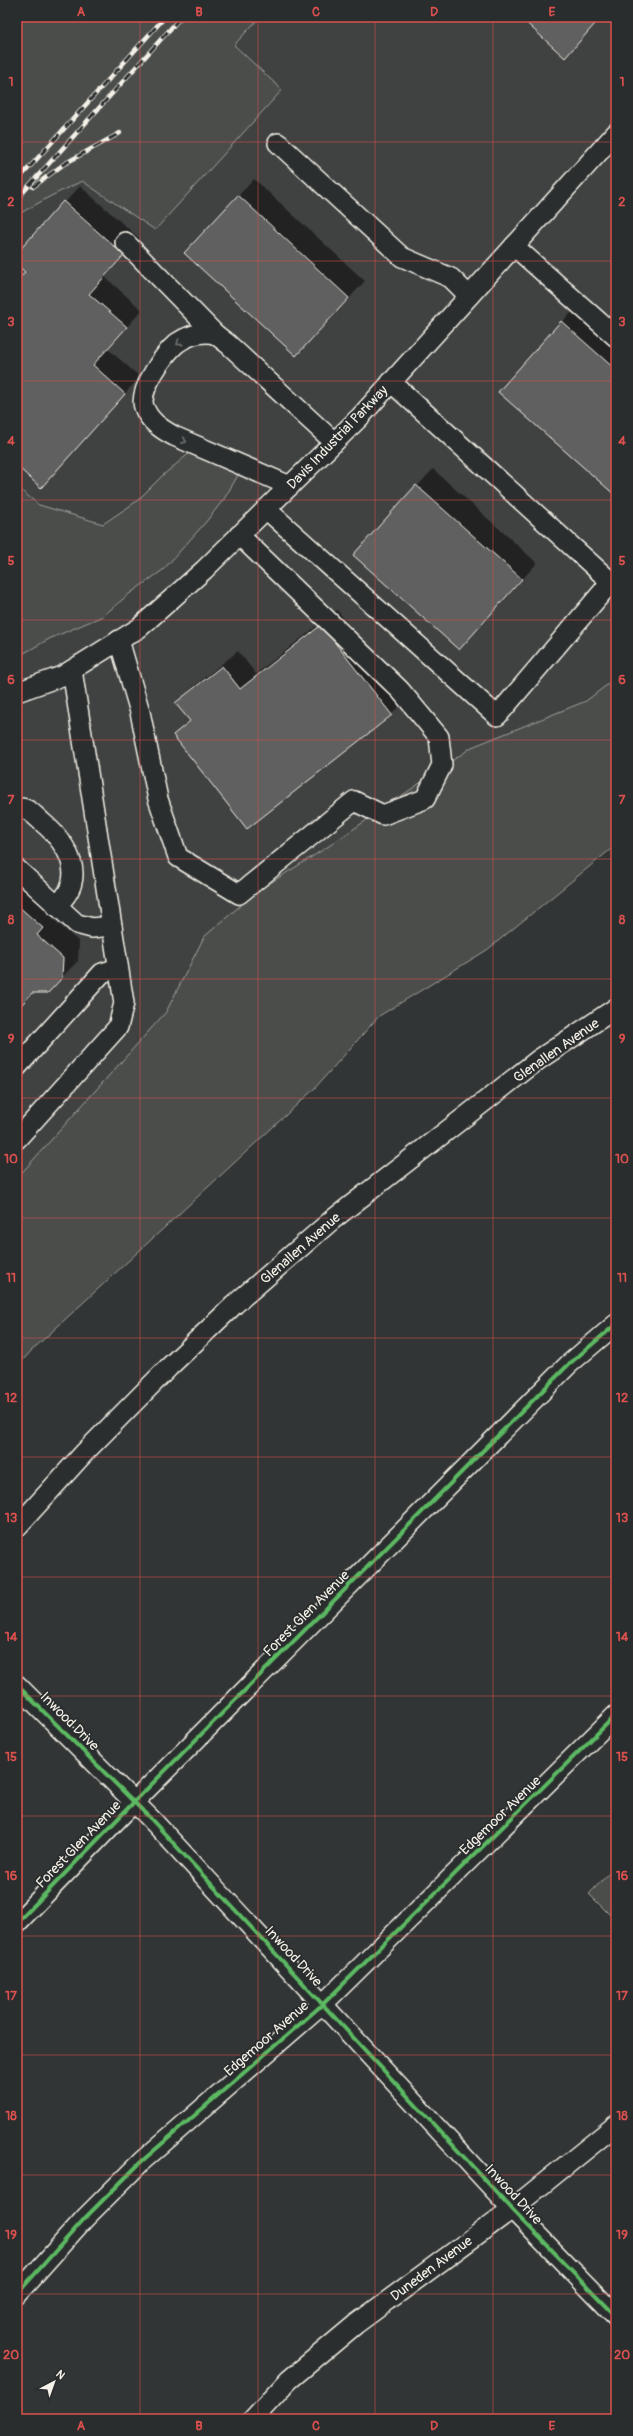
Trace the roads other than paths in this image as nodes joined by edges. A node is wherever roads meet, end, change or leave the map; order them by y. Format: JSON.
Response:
{"nodes":[{"id":1,"x":616,"y":133,"type":"edge"},
{"id":2,"x":278,"y":144,"type":"dead end"},
{"id":3,"x":124,"y":242,"type":"dead end"},
{"id":4,"x":514,"y":246,"type":"junction"},
{"id":5,"x":468,"y":296,"type":"junction"},
{"id":6,"x":215,"y":334,"type":"junction"},
{"id":7,"x":616,"y":337,"type":"edge"},
{"id":8,"x":391,"y":382,"type":"junction"},
{"id":9,"x":334,"y":442,"type":"junction"},
{"id":10,"x":290,"y":486,"type":"junction"},
{"id":11,"x":266,"y":509,"type":"junction"},
{"id":12,"x":239,"y":535,"type":"junction"},
{"id":13,"x":119,"y":640,"type":"junction"},
{"id":14,"x":72,"y":670,"type":"junction"},
{"id":15,"x":17,"y":692,"type":"edge"},
{"id":16,"x":17,"y":810,"type":"edge"},
{"id":17,"x":17,"y":869,"type":"edge"},
{"id":18,"x":56,"y":906,"type":"junction"},
{"id":19,"x":112,"y":926,"type":"junction"},
{"id":20,"x":118,"y":968,"type":"junction"},
{"id":21,"x":616,"y":1008,"type":"edge"},
{"id":22,"x":17,"y":1068,"type":"edge"},
{"id":23,"x":17,"y":1138,"type":"edge"},
{"id":24,"x":616,"y":1324,"type":"edge"},
{"id":25,"x":17,"y":1527,"type":"edge"},
{"id":26,"x":17,"y":1685,"type":"edge"},
{"id":27,"x":616,"y":1715,"type":"edge"},
{"id":28,"x":134,"y":1802,"type":"junction"},
{"id":29,"x":17,"y":1923,"type":"edge"},
{"id":30,"x":323,"y":2004,"type":"junction"},
{"id":31,"x":616,"y":2125,"type":"edge"},
{"id":32,"x":512,"y":2208,"type":"junction"},
{"id":33,"x":17,"y":2294,"type":"edge"},
{"id":34,"x":616,"y":2316,"type":"edge"},
{"id":35,"x":253,"y":2419,"type":"edge"}],
"edges":[{"from":1,"to":4,"type":"street","name":"Davis Industrial Parkway"},
{"from":2,"to":5,"type":"street"},
{"from":3,"to":6,"type":"street"},
{"from":4,"to":5,"type":"street","name":"Davis Industrial Parkway"},
{"from":4,"to":7,"type":"street"},
{"from":5,"to":8,"type":"street","name":"Davis Industrial Parkway"},
{"from":6,"to":9,"type":"street"},
{"from":6,"to":10,"type":"street","one_way":true},
{"from":8,"to":9,"type":"street","name":"Davis Industrial Parkway"},
{"from":8,"to":11,"type":"street"},
{"from":9,"to":10,"type":"street","name":"Davis Industrial Parkway"},
{"from":10,"to":11,"type":"street","name":"Davis Industrial Parkway"},
{"from":11,"to":12,"type":"street","name":"Davis Industrial Parkway"},
{"from":12,"to":13,"type":"street","name":"Davis Industrial Parkway"},
{"from":12,"to":13,"type":"street"},
{"from":13,"to":14,"type":"street","name":"Davis Industrial Parkway"},
{"from":14,"to":15,"type":"street","name":"Davis Industrial Parkway"},
{"from":14,"to":19,"type":"street"},
{"from":16,"to":18,"type":"street"},
{"from":17,"to":18,"type":"street"},
{"from":18,"to":19,"type":"street"},
{"from":19,"to":20,"type":"street"},
{"from":20,"to":22,"type":"street"},
{"from":20,"to":23,"type":"street"},
{"from":21,"to":25,"type":"street","name":"Glenallen Avenue"},
{"from":24,"to":28,"type":"street","name":"Forest Glen Avenue"},
{"from":26,"to":28,"type":"street","name":"Inwood Drive"},
{"from":27,"to":30,"type":"street","name":"Edgemoor Avenue"},
{"from":28,"to":29,"type":"street","name":"Forest Glen Avenue"},
{"from":28,"to":30,"type":"street","name":"Inwood Drive"},
{"from":30,"to":32,"type":"street","name":"Inwood Drive"},
{"from":30,"to":33,"type":"street","name":"Edgemoor Avenue"},
{"from":31,"to":32,"type":"street","name":"Duneden Avenue"},
{"from":32,"to":34,"type":"street","name":"Inwood Drive"},
{"from":32,"to":35,"type":"street","name":"Duneden Avenue"}]}
